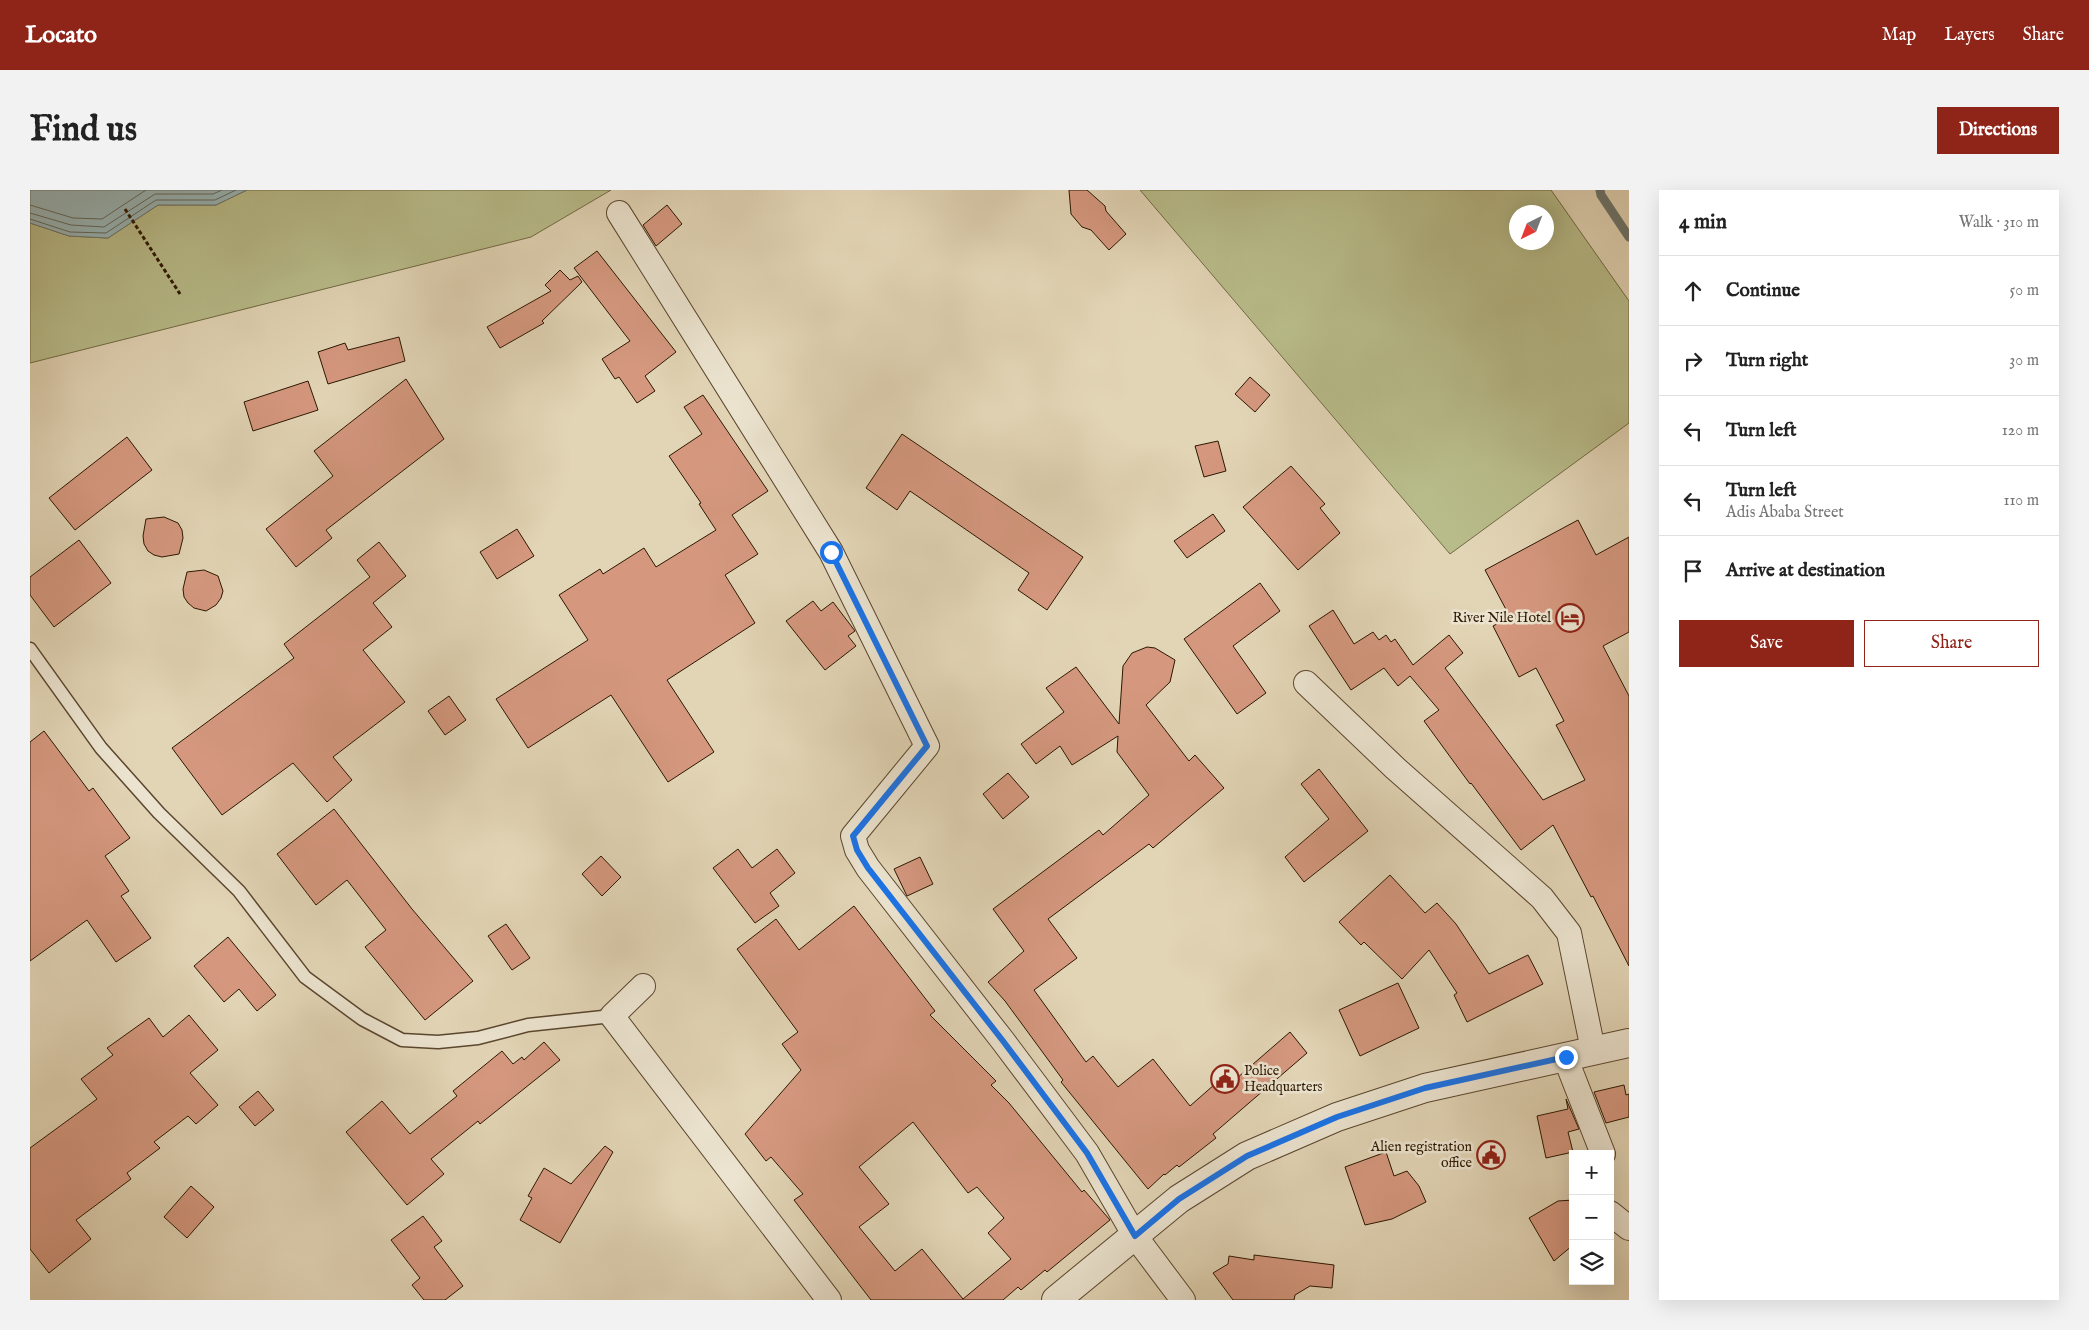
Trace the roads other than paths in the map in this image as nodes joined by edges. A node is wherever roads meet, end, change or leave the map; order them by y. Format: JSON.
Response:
{"nodes":[{"id":1,"x":619,"y":213,"type":"dead end"},
{"id":2,"x":30,"y":649,"type":"edge"},
{"id":3,"x":1306,"y":683,"type":"dead end"},
{"id":4,"x":643,"y":986,"type":"dead end"},
{"id":5,"x":612,"y":1016,"type":"junction"},
{"id":6,"x":1629,"y":1043,"type":"edge"},
{"id":7,"x":1593,"y":1050,"type":"junction"},
{"id":8,"x":1566,"y":1057,"type":"junction"},
{"id":9,"x":1601,"y":1150,"type":"edge"},
{"id":10,"x":1614,"y":1216,"type":"edge"},
{"id":11,"x":1629,"y":1228,"type":"edge"},
{"id":12,"x":1135,"y":1236,"type":"junction"},
{"id":13,"x":829,"y":1300,"type":"edge"},
{"id":14,"x":1056,"y":1300,"type":"edge"},
{"id":15,"x":1183,"y":1300,"type":"edge"}],
"edges":[{"from":1,"to":12,"type":"street"},
{"from":2,"to":5,"type":"lane"},
{"from":3,"to":7,"type":"street"},
{"from":4,"to":5,"type":"street"},
{"from":5,"to":13,"type":"street"},
{"from":6,"to":7,"type":"street"},
{"from":7,"to":8,"type":"street"},
{"from":8,"to":9,"type":"street"},
{"from":8,"to":12,"type":"street"},
{"from":10,"to":11,"type":"street"},
{"from":12,"to":14,"type":"street"},
{"from":12,"to":15,"type":"street"}]}
